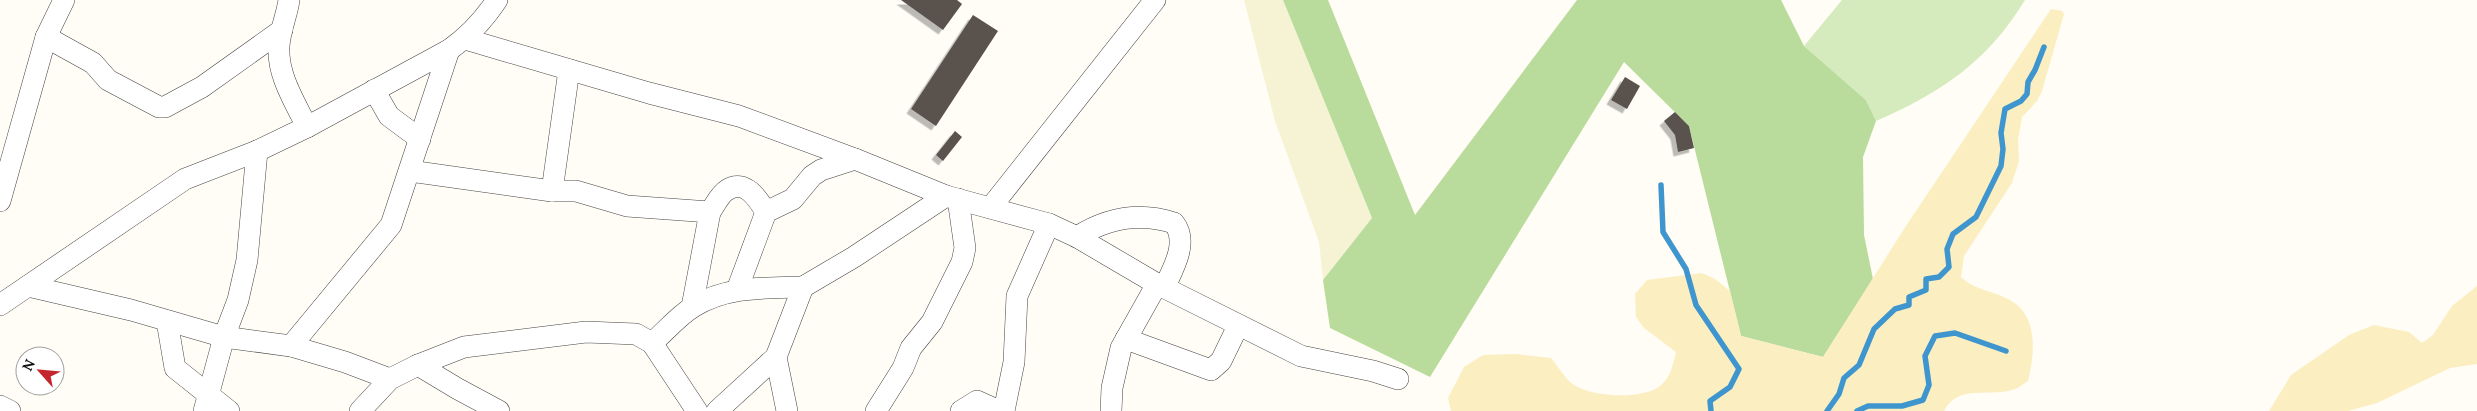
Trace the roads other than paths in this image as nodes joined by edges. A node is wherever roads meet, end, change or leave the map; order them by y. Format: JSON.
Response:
{"nodes":[{"id":1,"x":64,"y":0,"type":"edge"},
{"id":2,"x":289,"y":0,"type":"edge"},
{"id":3,"x":496,"y":0,"type":"edge"},
{"id":4,"x":1155,"y":0,"type":"edge"},
{"id":5,"x":282,"y":30,"type":"junction"},
{"id":6,"x":46,"y":37,"type":"junction"},
{"id":7,"x":457,"y":45,"type":"junction"},
{"id":8,"x":569,"y":70,"type":"junction"},
{"id":9,"x":374,"y":90,"type":"junction"},
{"id":10,"x":307,"y":127,"type":"junction"},
{"id":11,"x":420,"y":139,"type":"junction"},
{"id":12,"x":257,"y":151,"type":"junction"},
{"id":13,"x":855,"y":159,"type":"junction"},
{"id":14,"x":410,"y":171,"type":"junction"},
{"id":15,"x":552,"y":191,"type":"junction"},
{"id":16,"x":952,"y":198,"type":"junction"},
{"id":17,"x":0,"y":201,"type":"edge"},
{"id":18,"x":990,"y":207,"type":"junction"},
{"id":19,"x":710,"y":212,"type":"junction"},
{"id":20,"x":766,"y":212,"type":"junction"},
{"id":21,"x":1049,"y":224,"type":"junction"},
{"id":22,"x":1077,"y":237,"type":"junction"},
{"id":23,"x":28,"y":286,"type":"junction"},
{"id":24,"x":1161,"y":286,"type":"junction"},
{"id":25,"x":802,"y":287,"type":"junction"},
{"id":26,"x":737,"y":290,"type":"junction"},
{"id":27,"x":0,"y":304,"type":"edge"},
{"id":28,"x":692,"y":307,"type":"junction"},
{"id":29,"x":167,"y":321,"type":"junction"},
{"id":30,"x":1238,"y":326,"type":"junction"},
{"id":31,"x":224,"y":337,"type":"junction"},
{"id":32,"x":1126,"y":339,"type":"junction"},
{"id":33,"x":652,"y":343,"type":"junction"},
{"id":34,"x":291,"y":346,"type":"junction"},
{"id":35,"x":776,"y":357,"type":"junction"},
{"id":36,"x":418,"y":364,"type":"junction"},
{"id":37,"x":1398,"y":379,"type":"dead end"},
{"id":38,"x":390,"y":380,"type":"junction"},
{"id":39,"x":206,"y":403,"type":"edge"},
{"id":40,"x":0,"y":406,"type":"edge"},
{"id":41,"x":10,"y":411,"type":"edge"},
{"id":42,"x":229,"y":411,"type":"edge"},
{"id":43,"x":360,"y":411,"type":"edge"},
{"id":44,"x":499,"y":411,"type":"edge"},
{"id":45,"x":697,"y":411,"type":"edge"},
{"id":46,"x":717,"y":411,"type":"edge"},
{"id":47,"x":787,"y":411,"type":"edge"},
{"id":48,"x":876,"y":411,"type":"edge"},
{"id":49,"x":961,"y":411,"type":"edge"},
{"id":50,"x":999,"y":411,"type":"edge"},
{"id":51,"x":1004,"y":411,"type":"edge"},
{"id":52,"x":1111,"y":411,"type":"edge"}],
"edges":[{"from":1,"to":6,"type":"street"},
{"from":2,"to":5,"type":"street"},
{"from":3,"to":7,"type":"street"},
{"from":4,"to":18,"type":"street"},
{"from":5,"to":6,"type":"street"},
{"from":5,"to":10,"type":"street"},
{"from":6,"to":17,"type":"street"},
{"from":7,"to":8,"type":"street"},
{"from":7,"to":9,"type":"street"},
{"from":7,"to":11,"type":"street"},
{"from":8,"to":13,"type":"street"},
{"from":8,"to":15,"type":"street"},
{"from":9,"to":10,"type":"street"},
{"from":9,"to":11,"type":"street"},
{"from":10,"to":12,"type":"street"},
{"from":11,"to":14,"type":"street"},
{"from":12,"to":23,"type":"street"},
{"from":12,"to":31,"type":"street"},
{"from":13,"to":16,"type":"street"},
{"from":13,"to":20,"type":"street"},
{"from":14,"to":15,"type":"street"},
{"from":14,"to":34,"type":"street"},
{"from":15,"to":19,"type":"street"},
{"from":16,"to":18,"type":"street"},
{"from":16,"to":25,"type":"street"},
{"from":16,"to":48,"type":"street"},
{"from":18,"to":21,"type":"street"},
{"from":19,"to":20,"type":"street"},
{"from":19,"to":28,"type":"street"},
{"from":20,"to":26,"type":"street"},
{"from":21,"to":22,"type":"street"},
{"from":21,"to":51,"type":"street"},
{"from":22,"to":24,"type":"street"},
{"from":22,"to":24,"type":"street"},
{"from":23,"to":27,"type":"street"},
{"from":23,"to":29,"type":"street"},
{"from":24,"to":30,"type":"street"},
{"from":24,"to":32,"type":"street"},
{"from":25,"to":26,"type":"street"},
{"from":25,"to":35,"type":"street"},
{"from":26,"to":28,"type":"street"},
{"from":28,"to":33,"type":"street"},
{"from":29,"to":31,"type":"street"},
{"from":29,"to":39,"type":"street"},
{"from":30,"to":32,"type":"street"},
{"from":30,"to":37,"type":"street"},
{"from":31,"to":34,"type":"street"},
{"from":31,"to":39,"type":"street"},
{"from":32,"to":52,"type":"street"},
{"from":33,"to":36,"type":"street"},
{"from":33,"to":45,"type":"street"},
{"from":34,"to":38,"type":"street"},
{"from":35,"to":46,"type":"street"},
{"from":35,"to":47,"type":"street"},
{"from":36,"to":38,"type":"street"},
{"from":36,"to":44,"type":"street"},
{"from":38,"to":43,"type":"street"},
{"from":39,"to":42,"type":"street"},
{"from":40,"to":41,"type":"street"},
{"from":49,"to":50,"type":"street"}]}
